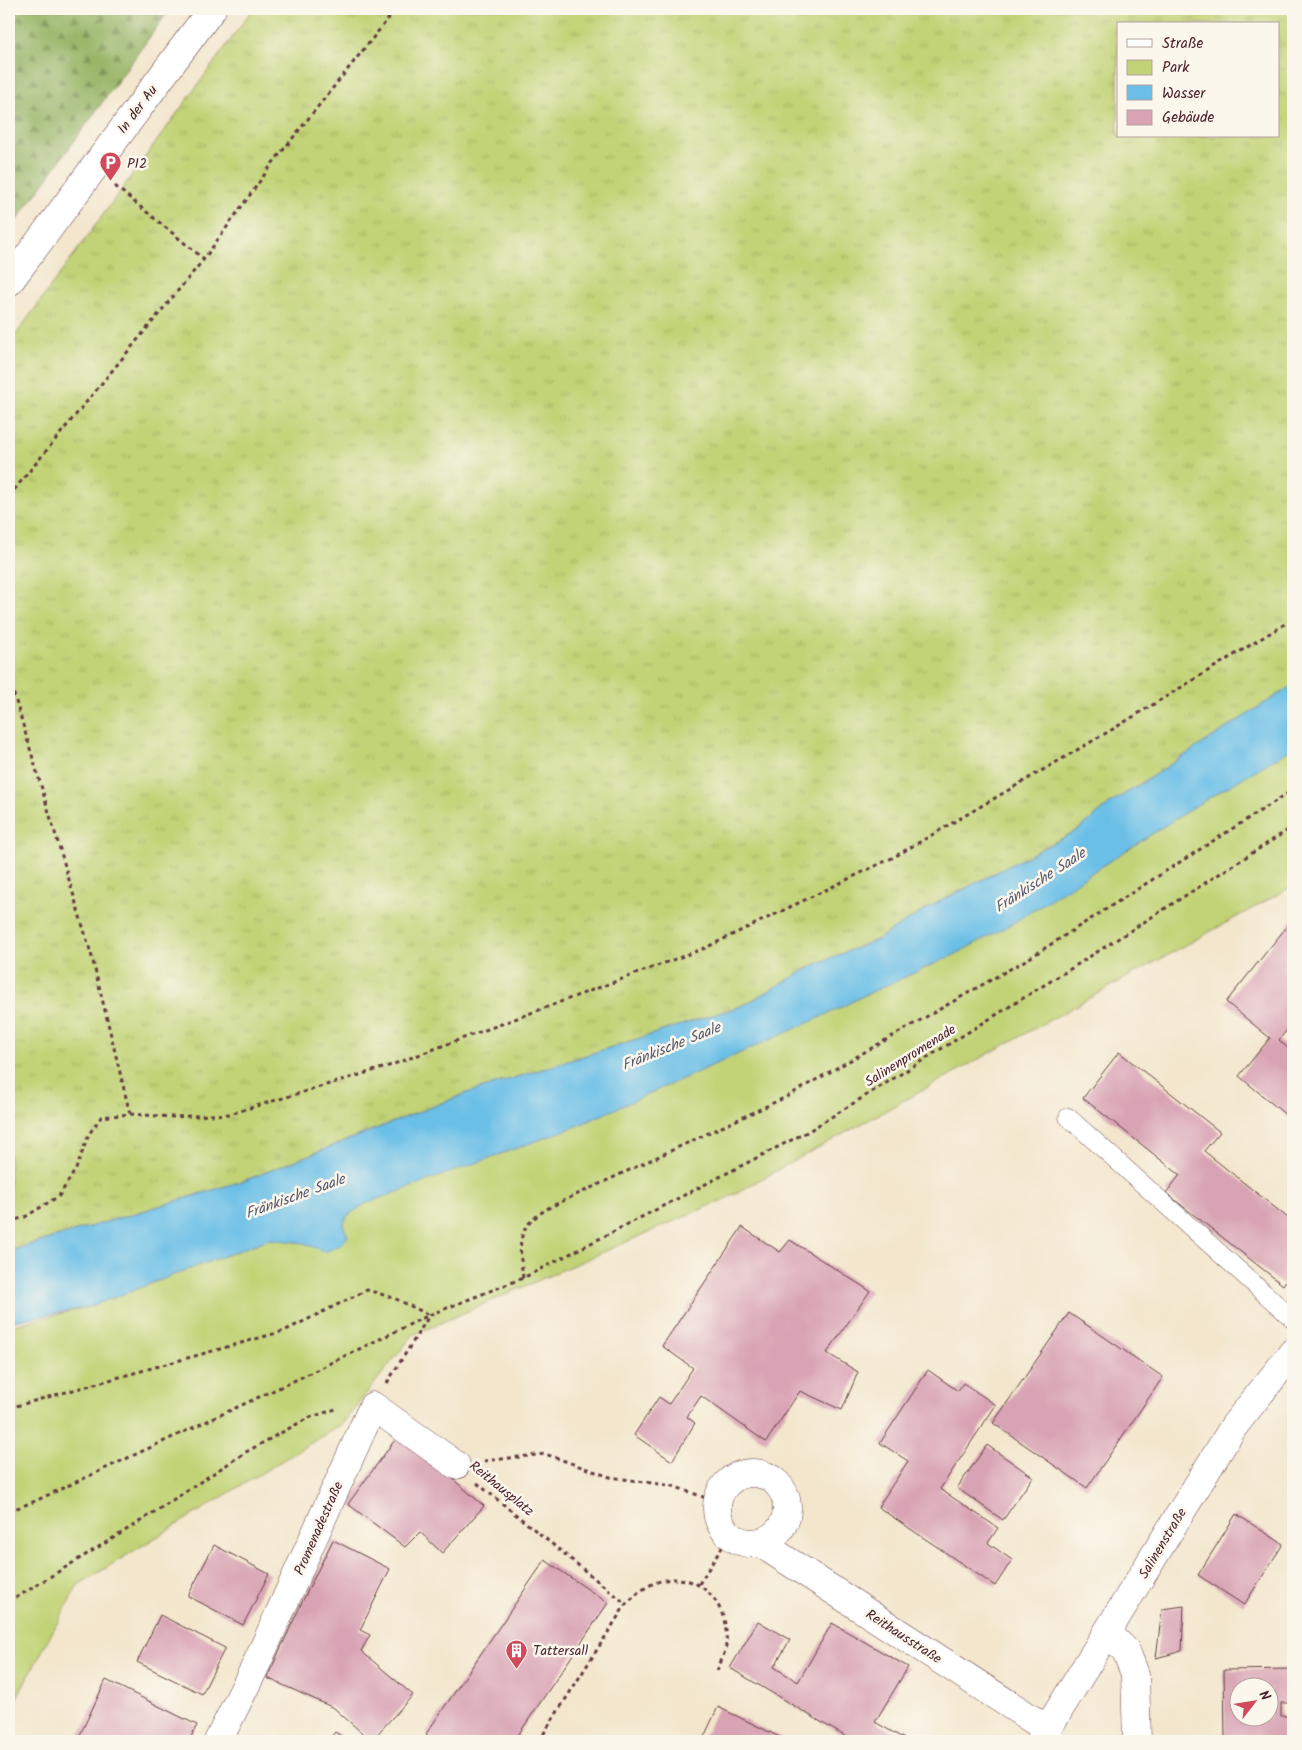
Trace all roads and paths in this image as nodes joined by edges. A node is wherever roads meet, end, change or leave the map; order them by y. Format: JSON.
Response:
{"nodes":[{"id":1,"x":212,"y":9,"type":"edge"},
{"id":2,"x":396,"y":9,"type":"edge"},
{"id":3,"x":98,"y":171,"type":"junction"},
{"id":4,"x":204,"y":259,"type":"junction"},
{"id":5,"x":9,"y":282,"type":"edge"},
{"id":6,"x":9,"y":496,"type":"edge"},
{"id":7,"x":1293,"y":619,"type":"edge"},
{"id":8,"x":9,"y":678,"type":"edge"},
{"id":9,"x":1293,"y":790,"type":"edge"},
{"id":10,"x":1293,"y":827,"type":"edge"},
{"id":11,"x":130,"y":1114,"type":"junction"},
{"id":12,"x":1068,"y":1117,"type":"dead end"},
{"id":13,"x":9,"y":1222,"type":"edge"},
{"id":14,"x":523,"y":1278,"type":"junction"},
{"id":15,"x":429,"y":1315,"type":"junction"},
{"id":16,"x":1293,"y":1319,"type":"edge"},
{"id":17,"x":1293,"y":1352,"type":"edge"},
{"id":18,"x":373,"y":1406,"type":"junction"},
{"id":19,"x":9,"y":1408,"type":"edge"},
{"id":20,"x":456,"y":1465,"type":"junction"},
{"id":21,"x":717,"y":1502,"type":"junction"},
{"id":22,"x":9,"y":1511,"type":"edge"},
{"id":23,"x":729,"y":1536,"type":"junction"},
{"id":24,"x":760,"y":1543,"type":"junction"},
{"id":25,"x":699,"y":1584,"type":"junction"},
{"id":26,"x":9,"y":1602,"type":"edge"},
{"id":27,"x":626,"y":1604,"type":"junction"},
{"id":28,"x":1108,"y":1633,"type":"junction"},
{"id":29,"x":718,"y":1671,"type":"dead end"},
{"id":30,"x":1044,"y":1735,"type":"edge"},
{"id":31,"x":218,"y":1741,"type":"edge"},
{"id":32,"x":539,"y":1741,"type":"edge"},
{"id":33,"x":1137,"y":1741,"type":"edge"}],
"edges":[{"from":1,"to":3,"type":"street","name":"In der Au"},
{"from":2,"to":4,"type":"path"},
{"from":3,"to":4,"type":"path"},
{"from":3,"to":5,"type":"street","name":"In der Au"},
{"from":4,"to":6,"type":"path"},
{"from":7,"to":11,"type":"path"},
{"from":8,"to":11,"type":"path"},
{"from":9,"to":14,"type":"path"},
{"from":10,"to":14,"type":"path","name":"Salinenpromenade"},
{"from":11,"to":13,"type":"path"},
{"from":12,"to":16,"type":"lane"},
{"from":14,"to":15,"type":"path","name":"Salinenpromenade"},
{"from":15,"to":18,"type":"path"},
{"from":15,"to":19,"type":"path"},
{"from":15,"to":22,"type":"path","name":"Salinenpromenade"},
{"from":17,"to":28,"type":"street","name":"Salinenstraße"},
{"from":18,"to":20,"type":"street"},
{"from":18,"to":26,"type":"path"},
{"from":18,"to":31,"type":"street","name":"Promenadestraße"},
{"from":20,"to":21,"type":"path","name":"Reithausplatz"},
{"from":20,"to":27,"type":"path","name":"Reithausplatz"},
{"from":21,"to":23,"type":"street"},
{"from":21,"to":24,"type":"street"},
{"from":23,"to":24,"type":"street"},
{"from":23,"to":25,"type":"path"},
{"from":24,"to":30,"type":"street","name":"Reithausstraße"},
{"from":25,"to":27,"type":"path"},
{"from":25,"to":29,"type":"path"},
{"from":27,"to":32,"type":"path"},
{"from":28,"to":30,"type":"street","name":"Salinenstraße"},
{"from":28,"to":33,"type":"street"}]}
